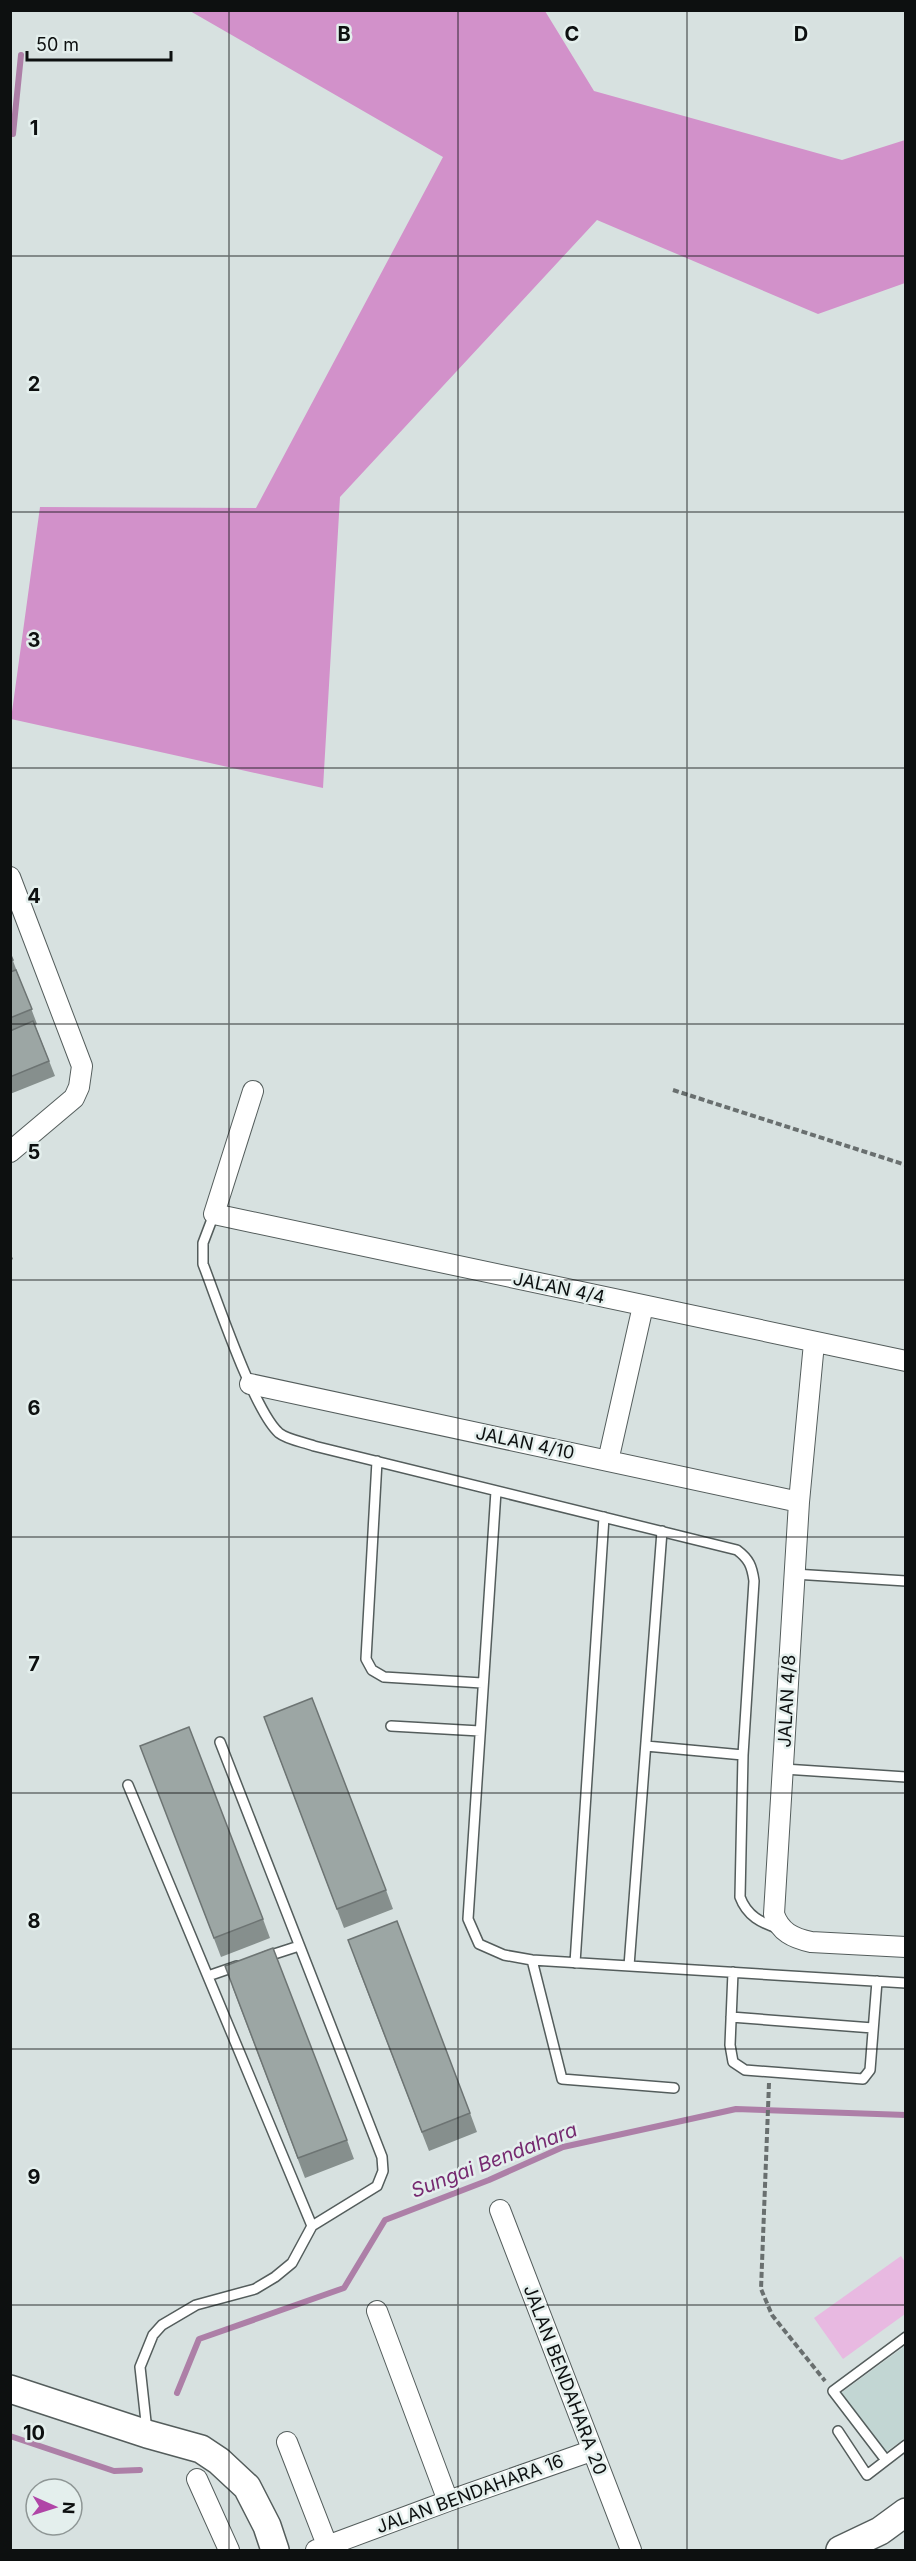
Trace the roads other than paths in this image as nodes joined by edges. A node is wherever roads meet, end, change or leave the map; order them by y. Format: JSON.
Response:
{"nodes":[{"id":1,"x":10,"y":877,"type":"edge"},
{"id":2,"x":253,"y":1091,"type":"dead end"},
{"id":3,"x":10,"y":1152,"type":"edge"},
{"id":4,"x":214,"y":1214,"type":"junction"},
{"id":5,"x":643,"y":1306,"type":"junction"},
{"id":6,"x":814,"y":1343,"type":"junction"},
{"id":7,"x":906,"y":1361,"type":"edge"},
{"id":8,"x":250,"y":1383,"type":"junction"},
{"id":9,"x":377,"y":1461,"type":"junction"},
{"id":10,"x":608,"y":1461,"type":"junction"},
{"id":11,"x":496,"y":1491,"type":"junction"},
{"id":12,"x":799,"y":1502,"type":"junction"},
{"id":13,"x":604,"y":1517,"type":"junction"},
{"id":14,"x":662,"y":1531,"type":"junction"},
{"id":15,"x":794,"y":1574,"type":"junction"},
{"id":16,"x":906,"y":1581,"type":"edge"},
{"id":17,"x":482,"y":1683,"type":"junction"},
{"id":18,"x":391,"y":1726,"type":"dead end"},
{"id":19,"x":480,"y":1731,"type":"junction"},
{"id":20,"x":220,"y":1742,"type":"dead end"},
{"id":21,"x":646,"y":1746,"type":"junction"},
{"id":22,"x":743,"y":1755,"type":"junction"},
{"id":23,"x":784,"y":1769,"type":"junction"},
{"id":24,"x":906,"y":1777,"type":"edge"},
{"id":25,"x":128,"y":1785,"type":"dead end"},
{"id":26,"x":782,"y":1930,"type":"junction"},
{"id":27,"x":299,"y":1946,"type":"junction"},
{"id":28,"x":906,"y":1947,"type":"edge"},
{"id":29,"x":259,"y":1959,"type":"edge"},
{"id":30,"x":532,"y":1960,"type":"junction"},
{"id":31,"x":248,"y":1962,"type":"edge"},
{"id":32,"x":575,"y":1963,"type":"junction"},
{"id":33,"x":630,"y":1966,"type":"junction"},
{"id":34,"x":734,"y":1972,"type":"junction"},
{"id":35,"x":208,"y":1976,"type":"junction"},
{"id":36,"x":877,"y":1981,"type":"junction"},
{"id":37,"x":906,"y":1983,"type":"edge"},
{"id":38,"x":732,"y":2017,"type":"junction"},
{"id":39,"x":873,"y":2028,"type":"junction"},
{"id":40,"x":674,"y":2088,"type":"dead end"},
{"id":41,"x":500,"y":2210,"type":"dead end"},
{"id":42,"x":312,"y":2226,"type":"junction"},
{"id":43,"x":377,"y":2311,"type":"dead end"},
{"id":44,"x":906,"y":2337,"type":"edge"},
{"id":45,"x":10,"y":2389,"type":"edge"},
{"id":46,"x":838,"y":2431,"type":"dead end"},
{"id":47,"x":147,"y":2434,"type":"junction"},
{"id":48,"x":287,"y":2442,"type":"dead end"},
{"id":49,"x":906,"y":2445,"type":"edge"},
{"id":50,"x":591,"y":2451,"type":"junction"},
{"id":51,"x":885,"y":2460,"type":"junction"},
{"id":52,"x":197,"y":2479,"type":"dead end"},
{"id":53,"x":448,"y":2501,"type":"junction"},
{"id":54,"x":906,"y":2512,"type":"edge"},
{"id":55,"x":324,"y":2549,"type":"edge"},
{"id":56,"x":229,"y":2550,"type":"edge"},
{"id":57,"x":275,"y":2550,"type":"edge"},
{"id":58,"x":631,"y":2550,"type":"edge"},
{"id":59,"x":840,"y":2550,"type":"edge"}],
"edges":[{"from":1,"to":3,"type":"street"},
{"from":2,"to":4,"type":"street"},
{"from":4,"to":5,"type":"street","name":"JALAN 4/4"},
{"from":4,"to":8,"type":"lane"},
{"from":5,"to":6,"type":"street","name":"JALAN 4/4"},
{"from":5,"to":10,"type":"street"},
{"from":6,"to":7,"type":"street","name":"JALAN 4/4"},
{"from":6,"to":12,"type":"street","name":"JALAN 4/8"},
{"from":8,"to":9,"type":"lane"},
{"from":8,"to":10,"type":"street","name":"JALAN 4/10"},
{"from":9,"to":11,"type":"lane"},
{"from":9,"to":17,"type":"lane"},
{"from":10,"to":12,"type":"street","name":"JALAN 4/10"},
{"from":11,"to":13,"type":"lane"},
{"from":11,"to":17,"type":"lane"},
{"from":12,"to":15,"type":"street","name":"JALAN 4/8"},
{"from":13,"to":14,"type":"lane"},
{"from":13,"to":32,"type":"lane"},
{"from":14,"to":21,"type":"lane"},
{"from":14,"to":22,"type":"lane"},
{"from":15,"to":16,"type":"lane"},
{"from":15,"to":23,"type":"street","name":"JALAN 4/8"},
{"from":17,"to":19,"type":"lane"},
{"from":18,"to":19,"type":"lane"},
{"from":19,"to":30,"type":"lane"},
{"from":20,"to":27,"type":"lane"},
{"from":21,"to":22,"type":"lane"},
{"from":21,"to":33,"type":"lane"},
{"from":22,"to":26,"type":"lane"},
{"from":23,"to":24,"type":"lane"},
{"from":23,"to":26,"type":"street","name":"JALAN 4/8"},
{"from":25,"to":35,"type":"lane"},
{"from":26,"to":28,"type":"street"},
{"from":27,"to":29,"type":"lane"},
{"from":27,"to":42,"type":"lane"},
{"from":30,"to":32,"type":"lane"},
{"from":30,"to":40,"type":"lane"},
{"from":31,"to":35,"type":"lane"},
{"from":32,"to":33,"type":"lane"},
{"from":33,"to":34,"type":"lane"},
{"from":34,"to":36,"type":"lane"},
{"from":34,"to":38,"type":"lane"},
{"from":35,"to":42,"type":"lane"},
{"from":36,"to":37,"type":"lane"},
{"from":36,"to":39,"type":"lane"},
{"from":38,"to":39,"type":"lane"},
{"from":38,"to":39,"type":"lane"},
{"from":41,"to":50,"type":"street","name":"JALAN BENDAHARA 20"},
{"from":42,"to":47,"type":"lane"},
{"from":43,"to":53,"type":"street"},
{"from":44,"to":51,"type":"lane"},
{"from":45,"to":47,"type":"street"},
{"from":46,"to":51,"type":"lane"},
{"from":47,"to":57,"type":"street"},
{"from":48,"to":55,"type":"street"},
{"from":49,"to":51,"type":"lane"},
{"from":50,"to":53,"type":"street","name":"JALAN BENDAHARA 16"},
{"from":50,"to":58,"type":"street","name":"JALAN BENDAHARA 20"},
{"from":52,"to":56,"type":"street"},
{"from":53,"to":55,"type":"street","name":"JALAN BENDAHARA 16"},
{"from":54,"to":59,"type":"street"}]}
